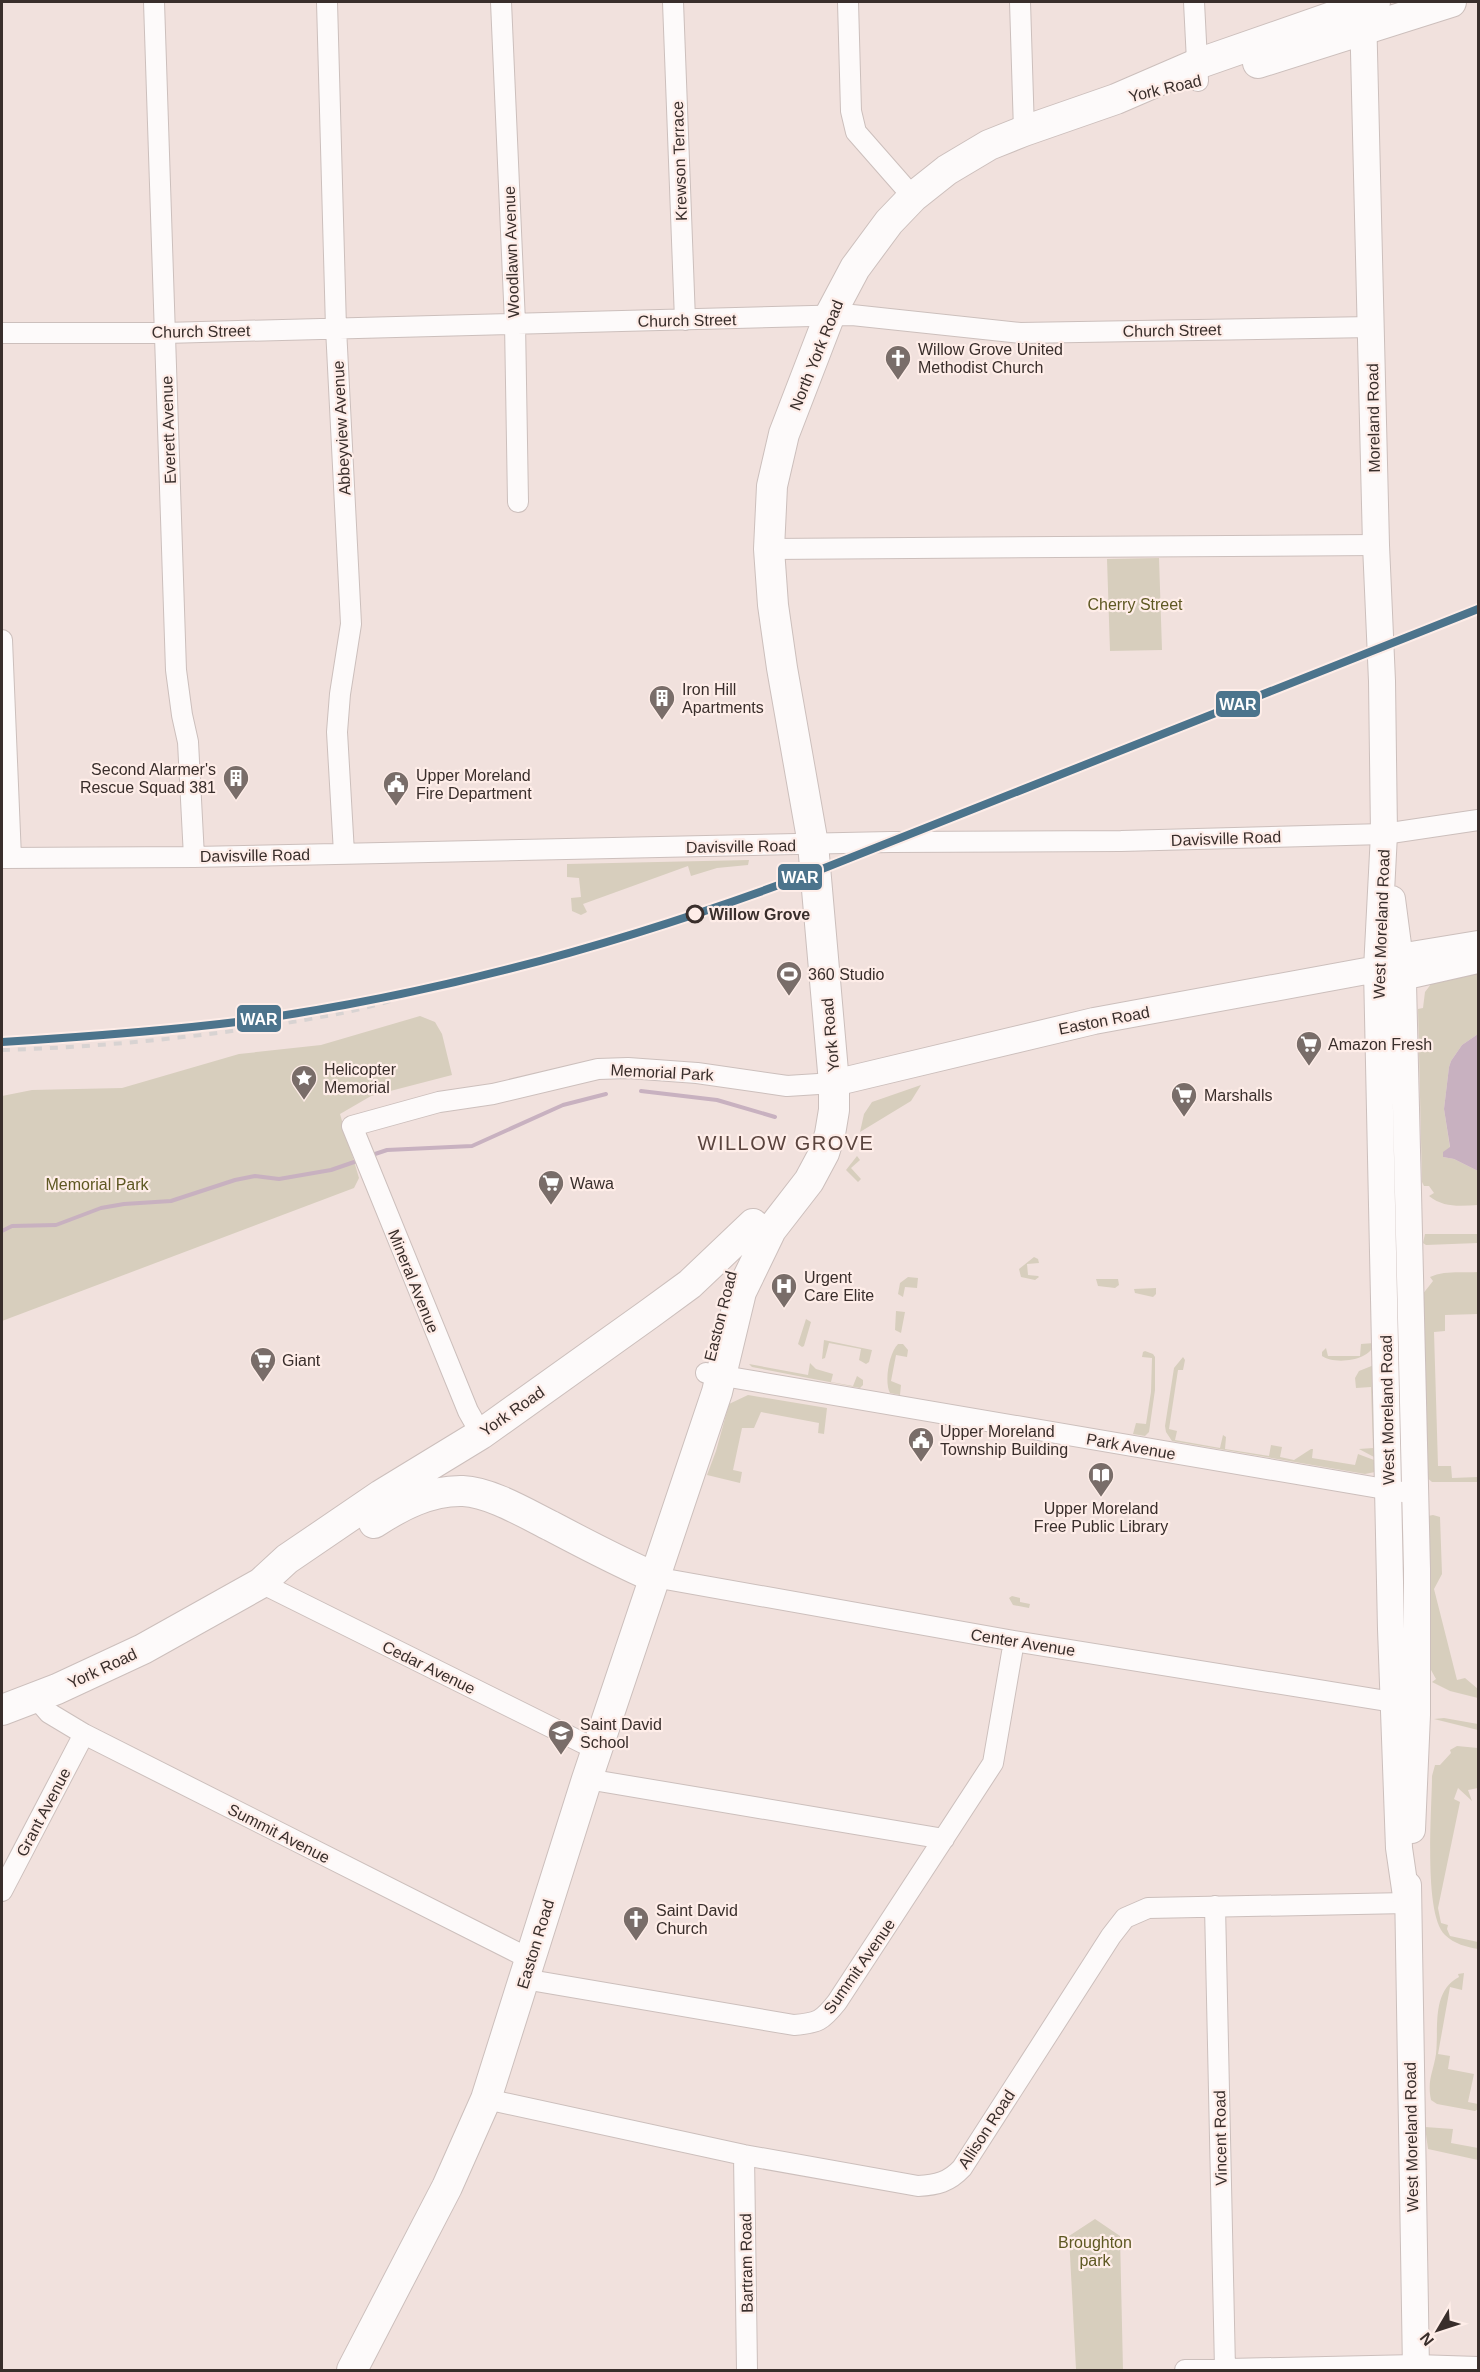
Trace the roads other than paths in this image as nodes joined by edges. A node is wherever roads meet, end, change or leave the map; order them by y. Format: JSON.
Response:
{"nodes":[{"id":1,"x":154,"y":2,"type":"edge"},
{"id":2,"x":327,"y":2,"type":"edge"},
{"id":3,"x":501,"y":2,"type":"edge"},
{"id":4,"x":673,"y":2,"type":"edge"},
{"id":5,"x":848,"y":2,"type":"edge"},
{"id":6,"x":1020,"y":2,"type":"edge"},
{"id":7,"x":1194,"y":2,"type":"edge"},
{"id":8,"x":1451,"y":2,"type":"edge"},
{"id":9,"x":1366,"y":10,"type":"edge"},
{"id":10,"x":1198,"y":73,"type":"junction"},
{"id":11,"x":1116,"y":99,"type":"joint"},
{"id":12,"x":1024,"y":130,"type":"junction"},
{"id":13,"x":913,"y":197,"type":"junction"},
{"id":14,"x":829,"y":317,"type":"junction"},
{"id":15,"x":685,"y":320,"type":"junction"},
{"id":16,"x":514,"y":323,"type":"junction"},
{"id":17,"x":1372,"y":327,"type":"junction"},
{"id":18,"x":336,"y":328,"type":"junction"},
{"id":19,"x":2,"y":333,"type":"edge"},
{"id":20,"x":165,"y":333,"type":"junction"},
{"id":21,"x":518,"y":502,"type":"dead end"},
{"id":22,"x":1376,"y":545,"type":"junction"},
{"id":23,"x":769,"y":549,"type":"junction"},
{"id":24,"x":2,"y":640,"type":"edge"},
{"id":25,"x":1479,"y":820,"type":"edge"},
{"id":26,"x":1384,"y":834,"type":"junction"},
{"id":27,"x":813,"y":844,"type":"junction"},
{"id":28,"x":344,"y":854,"type":"junction"},
{"id":29,"x":194,"y":857,"type":"junction"},
{"id":30,"x":6,"y":858,"type":"edge"},
{"id":31,"x":1479,"y":944,"type":"edge"},
{"id":32,"x":1479,"y":960,"type":"edge"},
{"id":33,"x":1401,"y":967,"type":"junction"},
{"id":34,"x":1377,"y":969,"type":"junction"},
{"id":35,"x":834,"y":1083,"type":"junction"},
{"id":36,"x":356,"y":1135,"type":"joint"},
{"id":37,"x":753,"y":1224,"type":"junction"},
{"id":38,"x":714,"y":1374,"type":"junction"},
{"id":39,"x":481,"y":1434,"type":"junction"},
{"id":40,"x":1389,"y":1491,"type":"junction"},
{"id":41,"x":1414,"y":1494,"type":"junction"},
{"id":42,"x":654,"y":1577,"type":"junction"},
{"id":43,"x":261,"y":1583,"type":"junction"},
{"id":44,"x":1014,"y":1641,"type":"junction"},
{"id":45,"x":36,"y":1698,"type":"junction"},
{"id":46,"x":1393,"y":1702,"type":"junction"},
{"id":47,"x":2,"y":1710,"type":"edge"},
{"id":48,"x":84,"y":1734,"type":"junction"},
{"id":49,"x":597,"y":1750,"type":"junction"},
{"id":50,"x":587,"y":1779,"type":"junction"},
{"id":51,"x":944,"y":1839,"type":"junction"},
{"id":52,"x":2,"y":1890,"type":"edge"},
{"id":53,"x":1407,"y":1902,"type":"junction"},
{"id":54,"x":1215,"y":1906,"type":"junction"},
{"id":55,"x":527,"y":1969,"type":"junction"},
{"id":56,"x":486,"y":2099,"type":"junction"},
{"id":57,"x":744,"y":2155,"type":"junction"},
{"id":58,"x":1479,"y":2367,"type":"edge"},
{"id":59,"x":1416,"y":2368,"type":"edge"},
{"id":60,"x":1226,"y":2369,"type":"edge"},
{"id":61,"x":352,"y":2370,"type":"edge"},
{"id":62,"x":747,"y":2370,"type":"edge"},
{"id":63,"x":1185,"y":2370,"type":"edge"}],
"edges":[{"from":1,"to":20,"type":"street","name":"Everett Avenue"},
{"from":2,"to":18,"type":"street","name":"Abbeyview Avenue"},
{"from":3,"to":16,"type":"street","name":"Woodlawn Avenue"},
{"from":4,"to":15,"type":"street","name":"Krewson Terrace"},
{"from":5,"to":13,"type":"street"},
{"from":6,"to":12,"type":"street"},
{"from":7,"to":10,"type":"street"},
{"from":8,"to":9,"type":"highway","name":"York Road"},
{"from":9,"to":10,"type":"highway","name":"York Road"},
{"from":9,"to":17,"type":"main road","name":"Moreland Road"},
{"from":10,"to":11,"type":"highway","name":"York Road"},
{"from":11,"to":12,"type":"highway","name":"North York Road"},
{"from":12,"to":13,"type":"highway","name":"North York Road"},
{"from":13,"to":14,"type":"highway","name":"North York Road"},
{"from":14,"to":15,"type":"street","name":"Church Street"},
{"from":14,"to":17,"type":"street","name":"Church Street"},
{"from":14,"to":23,"type":"highway","name":"North York Road"},
{"from":15,"to":16,"type":"street","name":"Church Street"},
{"from":16,"to":18,"type":"street","name":"Church Street"},
{"from":16,"to":21,"type":"street","name":"Woodlawn Avenue"},
{"from":17,"to":22,"type":"main road","name":"Moreland Road"},
{"from":18,"to":20,"type":"street","name":"Church Street"},
{"from":18,"to":28,"type":"street","name":"Abbeyview Avenue"},
{"from":19,"to":20,"type":"street","name":"Church Street"},
{"from":20,"to":29,"type":"street","name":"Everett Avenue"},
{"from":22,"to":23,"type":"street"},
{"from":22,"to":26,"type":"main road","name":"Moreland Road"},
{"from":23,"to":27,"type":"highway","name":"North York Road"},
{"from":24,"to":30,"type":"street"},
{"from":25,"to":26,"type":"street","name":"Davisville Road"},
{"from":26,"to":27,"type":"street","name":"Davisville Road"},
{"from":26,"to":33,"type":"main road","name":"West Moreland Road"},
{"from":26,"to":34,"type":"main road","name":"West Moreland Road"},
{"from":27,"to":28,"type":"street","name":"Davisville Road"},
{"from":27,"to":35,"type":"highway","name":"York Road"},
{"from":28,"to":29,"type":"street","name":"Davisville Road"},
{"from":29,"to":30,"type":"street","name":"Davisville Road"},
{"from":31,"to":33,"type":"main road","name":"Easton Road"},
{"from":32,"to":33,"type":"main road"},
{"from":33,"to":34,"type":"main road","name":"Easton Road"},
{"from":33,"to":41,"type":"main road","name":"West Moreland Road"},
{"from":34,"to":35,"type":"main road","name":"Easton Road"},
{"from":34,"to":40,"type":"main road","name":"West Moreland Road"},
{"from":35,"to":36,"type":"street","name":"Memorial Park"},
{"from":35,"to":37,"type":"highway","name":"Easton Road"},
{"from":35,"to":38,"type":"highway","name":"Easton Road"},
{"from":36,"to":39,"type":"street","name":"Mineral Avenue"},
{"from":37,"to":38,"type":"highway","name":"Easton Road"},
{"from":37,"to":39,"type":"highway","name":"York Road"},
{"from":38,"to":40,"type":"street","name":"Park Avenue"},
{"from":38,"to":42,"type":"highway","name":"Easton Road"},
{"from":39,"to":43,"type":"highway","name":"York Road"},
{"from":40,"to":41,"type":"street","name":"Park Avenue"},
{"from":40,"to":46,"type":"main road","name":"West Moreland Road"},
{"from":41,"to":53,"type":"main road","name":"West Moreland Road"},
{"from":42,"to":43,"type":"highway","name":"York Road"},
{"from":42,"to":44,"type":"street","name":"Center Avenue"},
{"from":42,"to":49,"type":"highway","name":"Easton Road"},
{"from":43,"to":45,"type":"highway","name":"York Road"},
{"from":43,"to":49,"type":"street","name":"Cedar Avenue"},
{"from":44,"to":46,"type":"street","name":"Center Avenue"},
{"from":44,"to":51,"type":"street","name":"Summit Avenue"},
{"from":45,"to":47,"type":"highway","name":"York Road"},
{"from":45,"to":48,"type":"street","name":"Summit Avenue"},
{"from":46,"to":53,"type":"main road","name":"West Moreland Road"},
{"from":48,"to":52,"type":"street","name":"Grant Avenue"},
{"from":48,"to":55,"type":"street","name":"Summit Avenue"},
{"from":49,"to":50,"type":"highway","name":"Easton Road"},
{"from":50,"to":51,"type":"street"},
{"from":50,"to":55,"type":"highway","name":"Easton Road"},
{"from":51,"to":55,"type":"street","name":"Summit Avenue"},
{"from":53,"to":54,"type":"street","name":"Allison Road"},
{"from":53,"to":59,"type":"main road","name":"West Moreland Road"},
{"from":54,"to":57,"type":"street","name":"Allison Road"},
{"from":54,"to":60,"type":"street","name":"Vincent Road"},
{"from":55,"to":56,"type":"highway","name":"Easton Road"},
{"from":56,"to":57,"type":"street","name":"Allison Road"},
{"from":56,"to":61,"type":"highway","name":"Easton Road"},
{"from":57,"to":62,"type":"street","name":"Bartram Road"},
{"from":58,"to":59,"type":"street"},
{"from":59,"to":60,"type":"street"},
{"from":60,"to":63,"type":"street"}]}
